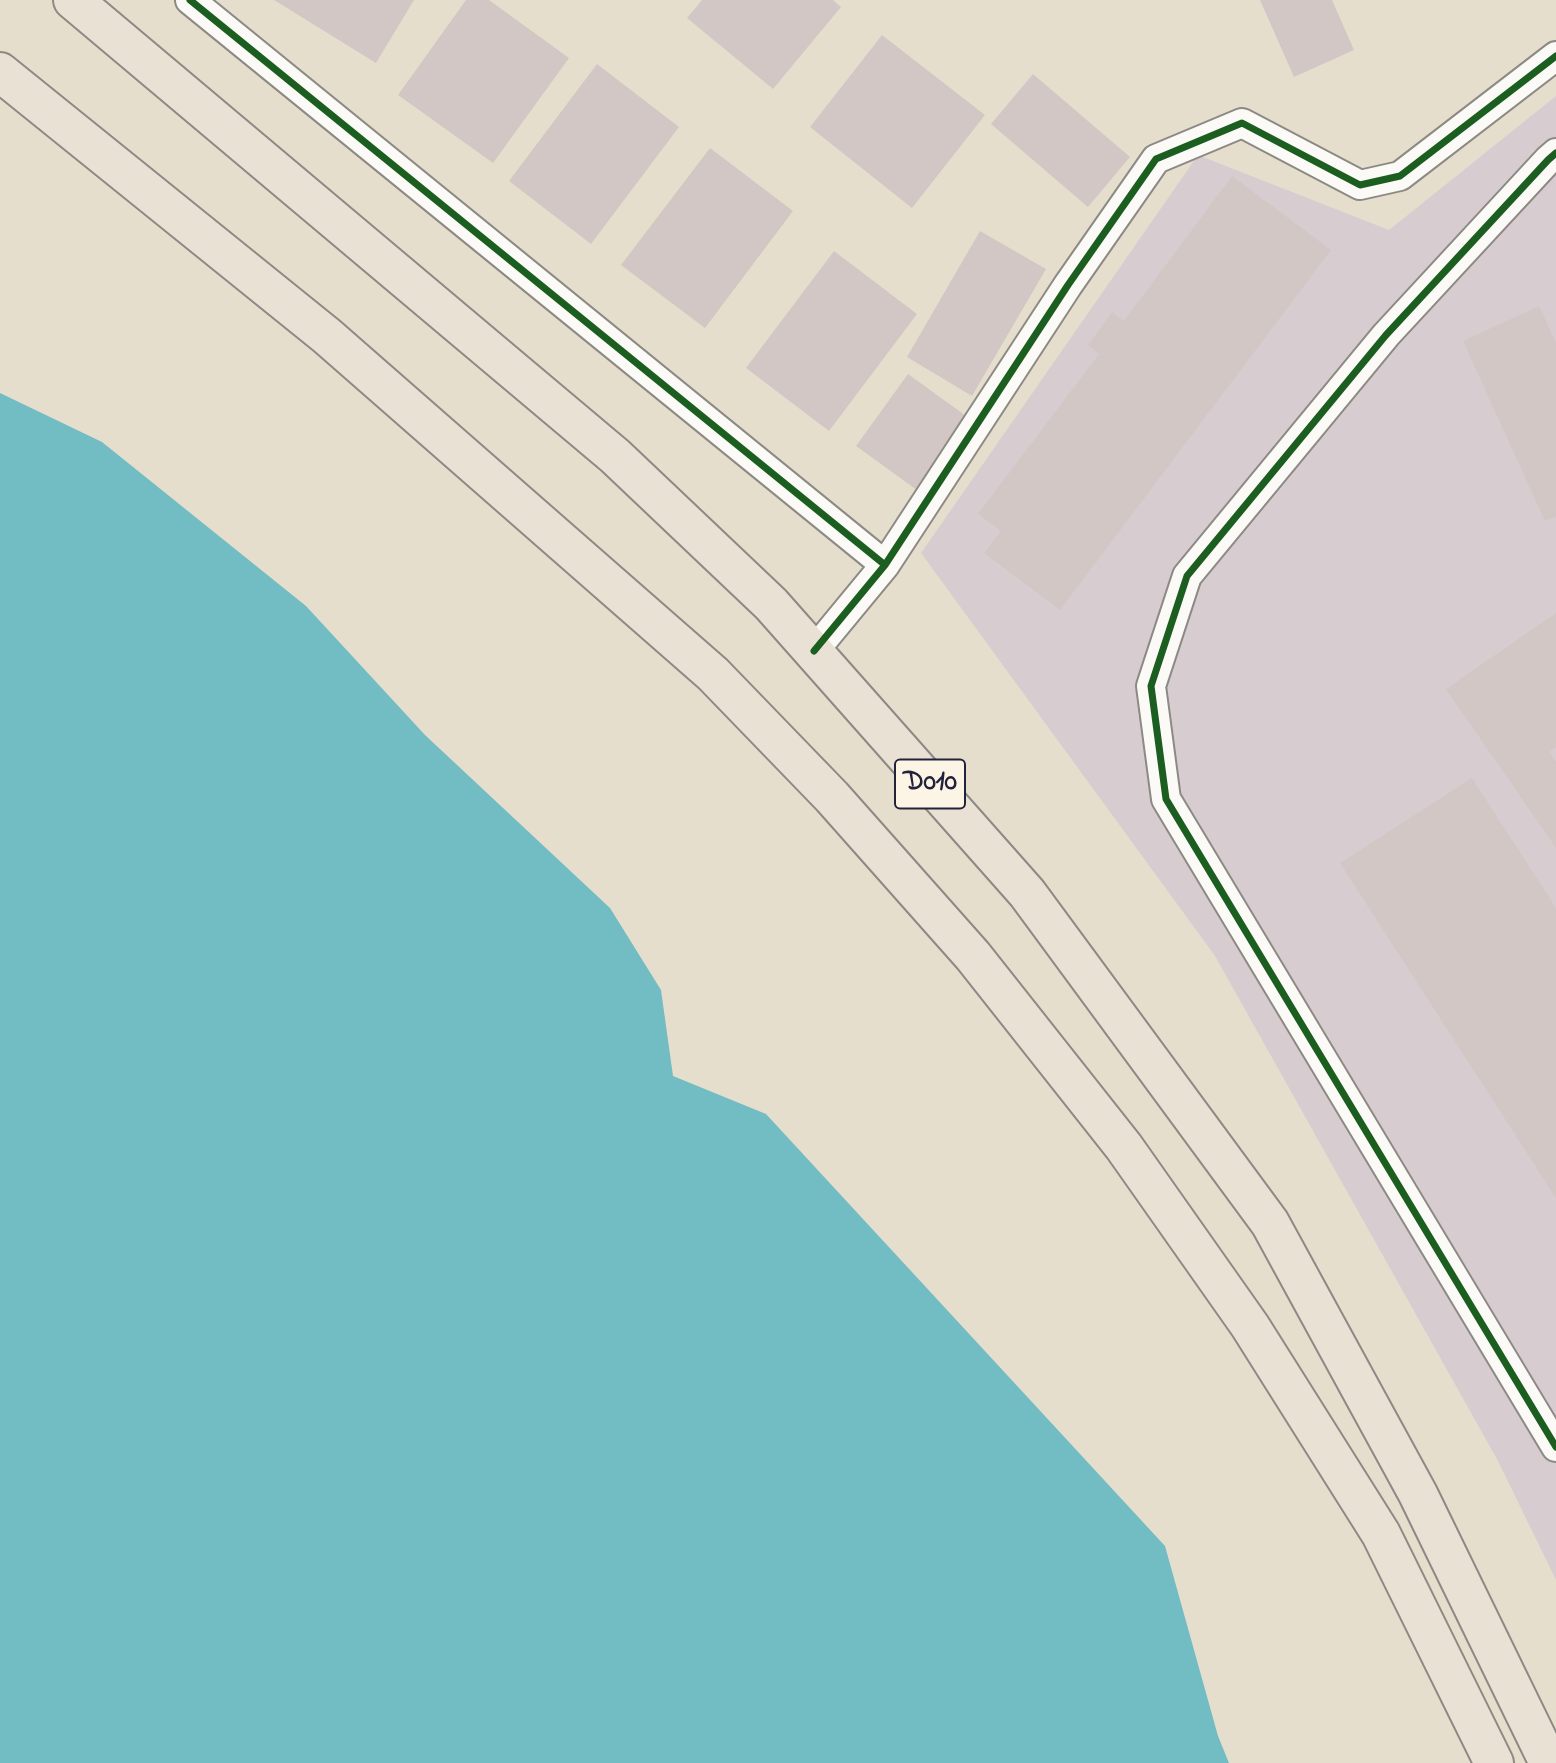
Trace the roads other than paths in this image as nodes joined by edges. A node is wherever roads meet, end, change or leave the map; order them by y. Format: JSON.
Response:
{"nodes":[{"id":1,"x":72,"y":0,"type":"edge"},
{"id":2,"x":190,"y":0,"type":"edge"},
{"id":3,"x":1556,"y":56,"type":"edge"},
{"id":4,"x":0,"y":72,"type":"edge"},
{"id":5,"x":1556,"y":153,"type":"edge"},
{"id":6,"x":885,"y":565,"type":"junction"},
{"id":7,"x":814,"y":652,"type":"junction"},
{"id":8,"x":1556,"y":1447,"type":"edge"},
{"id":9,"x":1494,"y":1763,"type":"edge"},
{"id":10,"x":1549,"y":1763,"type":"edge"}],
"edges":[{"from":1,"to":7,"type":"highway","number":"D010"},
{"from":2,"to":6,"type":"street"},
{"from":3,"to":6,"type":"street"},
{"from":4,"to":9,"type":"highway","number":"D010"},
{"from":5,"to":8,"type":"street"},
{"from":6,"to":7,"type":"street"},
{"from":7,"to":10,"type":"highway","number":"D010"}]}
